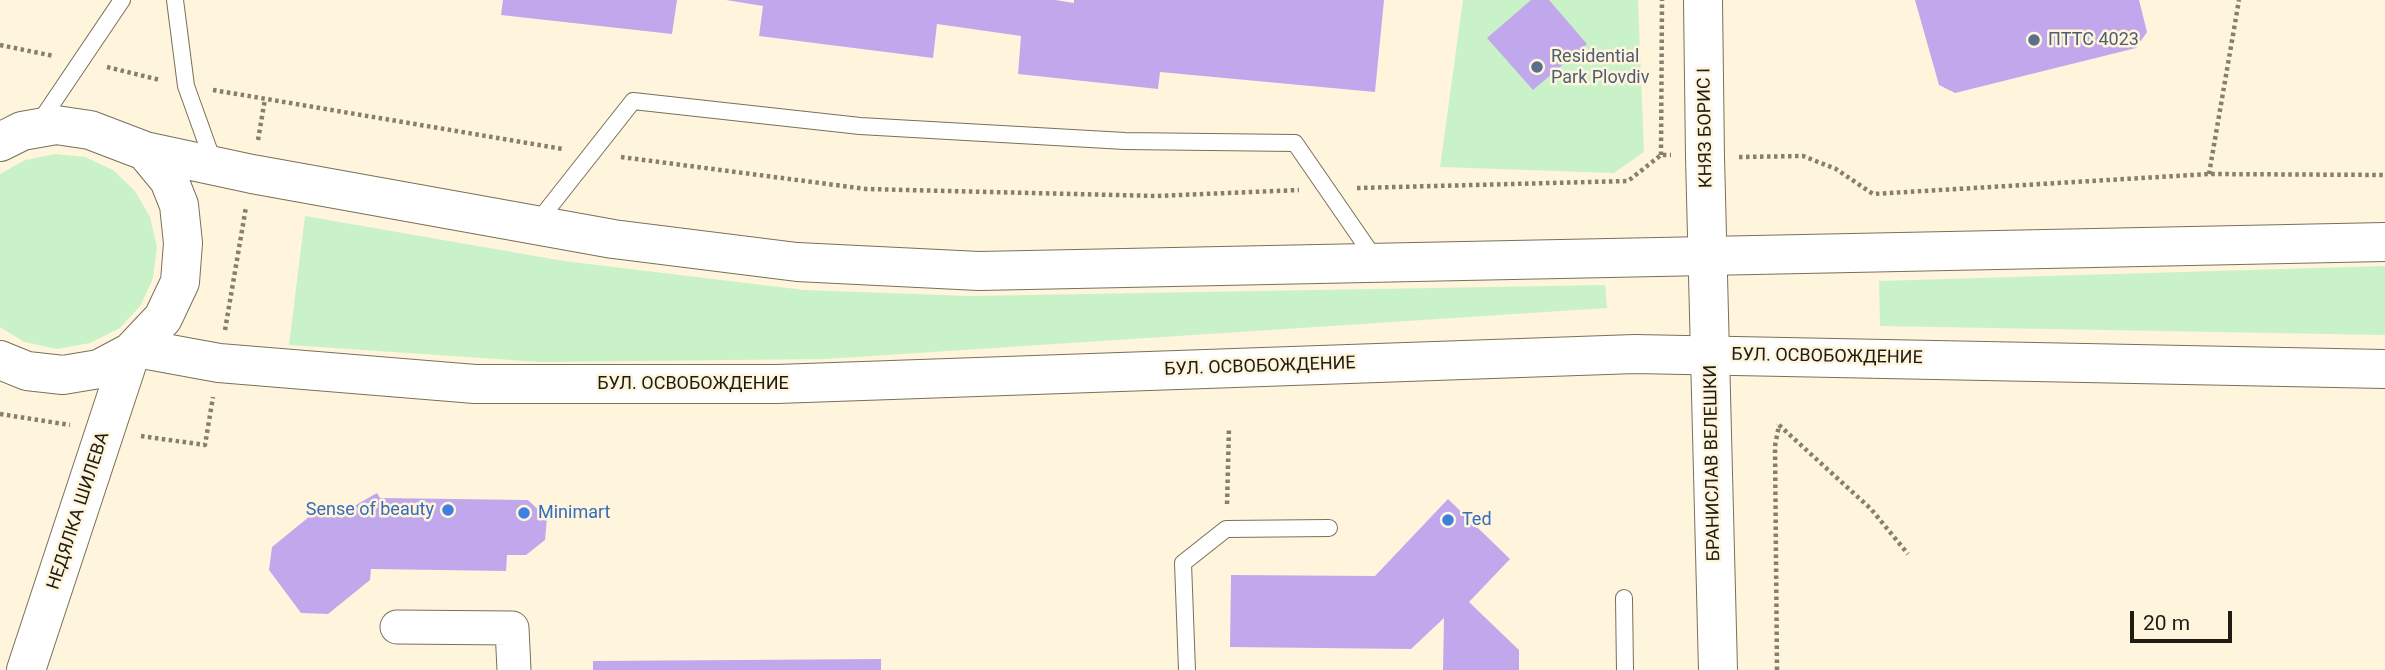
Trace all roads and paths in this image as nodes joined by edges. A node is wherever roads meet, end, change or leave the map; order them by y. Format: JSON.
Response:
{"nodes":[{"id":1,"x":122,"y":0,"type":"edge"},
{"id":2,"x":175,"y":0,"type":"edge"},
{"id":3,"x":1662,"y":0,"type":"edge"},
{"id":4,"x":1703,"y":0,"type":"edge"},
{"id":5,"x":2239,"y":0,"type":"edge"},
{"id":6,"x":0,"y":45,"type":"edge"},
{"id":7,"x":80,"y":61,"type":"junction"},
{"id":8,"x":186,"y":86,"type":"junction"},
{"id":9,"x":265,"y":99,"type":"junction"},
{"id":10,"x":14,"y":132,"type":"edge"},
{"id":11,"x":145,"y":151,"type":"junction"},
{"id":12,"x":590,"y":153,"type":"junction"},
{"id":13,"x":1804,"y":156,"type":"dead end"},
{"id":14,"x":214,"y":164,"type":"junction"},
{"id":15,"x":252,"y":174,"type":"junction"},
{"id":16,"x":2209,"y":174,"type":"junction"},
{"id":17,"x":2385,"y":175,"type":"edge"},
{"id":18,"x":1325,"y":189,"type":"junction"},
{"id":19,"x":536,"y":224,"type":"junction"},
{"id":20,"x":2385,"y":242,"type":"edge"},
{"id":21,"x":1708,"y":257,"type":"junction"},
{"id":22,"x":1378,"y":264,"type":"junction"},
{"id":23,"x":134,"y":350,"type":"junction"},
{"id":24,"x":1710,"y":355,"type":"junction"},
{"id":25,"x":0,"y":360,"type":"edge"},
{"id":26,"x":219,"y":363,"type":"junction"},
{"id":27,"x":2385,"y":369,"type":"edge"},
{"id":28,"x":1229,"y":428,"type":"dead end"},
{"id":29,"x":205,"y":445,"type":"dead end"},
{"id":30,"x":1329,"y":528,"type":"dead end"},
{"id":31,"x":1226,"y":529,"type":"junction"},
{"id":32,"x":1908,"y":554,"type":"dead end"},
{"id":33,"x":1624,"y":598,"type":"dead end"},
{"id":34,"x":397,"y":626,"type":"dead end"},
{"id":35,"x":26,"y":670,"type":"edge"},
{"id":36,"x":514,"y":670,"type":"edge"},
{"id":37,"x":1187,"y":670,"type":"edge"},
{"id":38,"x":1625,"y":670,"type":"edge"},
{"id":39,"x":1718,"y":670,"type":"edge"},
{"id":40,"x":1777,"y":670,"type":"edge"}],
"edges":[{"from":1,"to":7,"type":"lane"},
{"from":2,"to":8,"type":"lane"},
{"from":3,"to":18,"type":"path"},
{"from":4,"to":21,"type":"main road","name":"КНЯЗ БОРИС I"},
{"from":5,"to":16,"type":"path"},
{"from":6,"to":7,"type":"path"},
{"from":7,"to":8,"type":"path"},
{"from":7,"to":10,"type":"lane"},
{"from":8,"to":9,"type":"path"},
{"from":8,"to":14,"type":"lane"},
{"from":9,"to":12,"type":"path"},
{"from":9,"to":15,"type":"path"},
{"from":10,"to":11,"type":"main road"},
{"from":11,"to":14,"type":"main road"},
{"from":11,"to":23,"type":"main road"},
{"from":12,"to":18,"type":"path"},
{"from":12,"to":18,"type":"lane"},
{"from":12,"to":19,"type":"lane"},
{"from":13,"to":16,"type":"path"},
{"from":14,"to":15,"type":"main road"},
{"from":15,"to":19,"type":"main road"},
{"from":15,"to":26,"type":"path"},
{"from":16,"to":17,"type":"path"},
{"from":18,"to":22,"type":"lane"},
{"from":19,"to":22,"type":"main road"},
{"from":20,"to":21,"type":"main road"},
{"from":21,"to":22,"type":"main road"},
{"from":21,"to":24,"type":"main road","name":"БРАНИСЛАВ ВЕЛЕШКИ"},
{"from":23,"to":25,"type":"main road"},
{"from":23,"to":26,"type":"main road","name":"БУЛ. ОСВОБОЖДЕНИЕ"},
{"from":23,"to":35,"type":"main road","name":"НЕДЯЛКА ШИЛЕВА"},
{"from":24,"to":26,"type":"main road","name":"БУЛ. ОСВОБОЖДЕНИЕ"},
{"from":24,"to":27,"type":"main road","name":"БУЛ. ОСВОБОЖДЕНИЕ"},
{"from":24,"to":39,"type":"main road","name":"БРАНИСЛАВ ВЕЛЕШКИ"},
{"from":26,"to":29,"type":"path"},
{"from":28,"to":31,"type":"path"},
{"from":30,"to":31,"type":"lane"},
{"from":31,"to":37,"type":"lane"},
{"from":32,"to":40,"type":"path"},
{"from":33,"to":38,"type":"lane"},
{"from":34,"to":36,"type":"street"}]}
